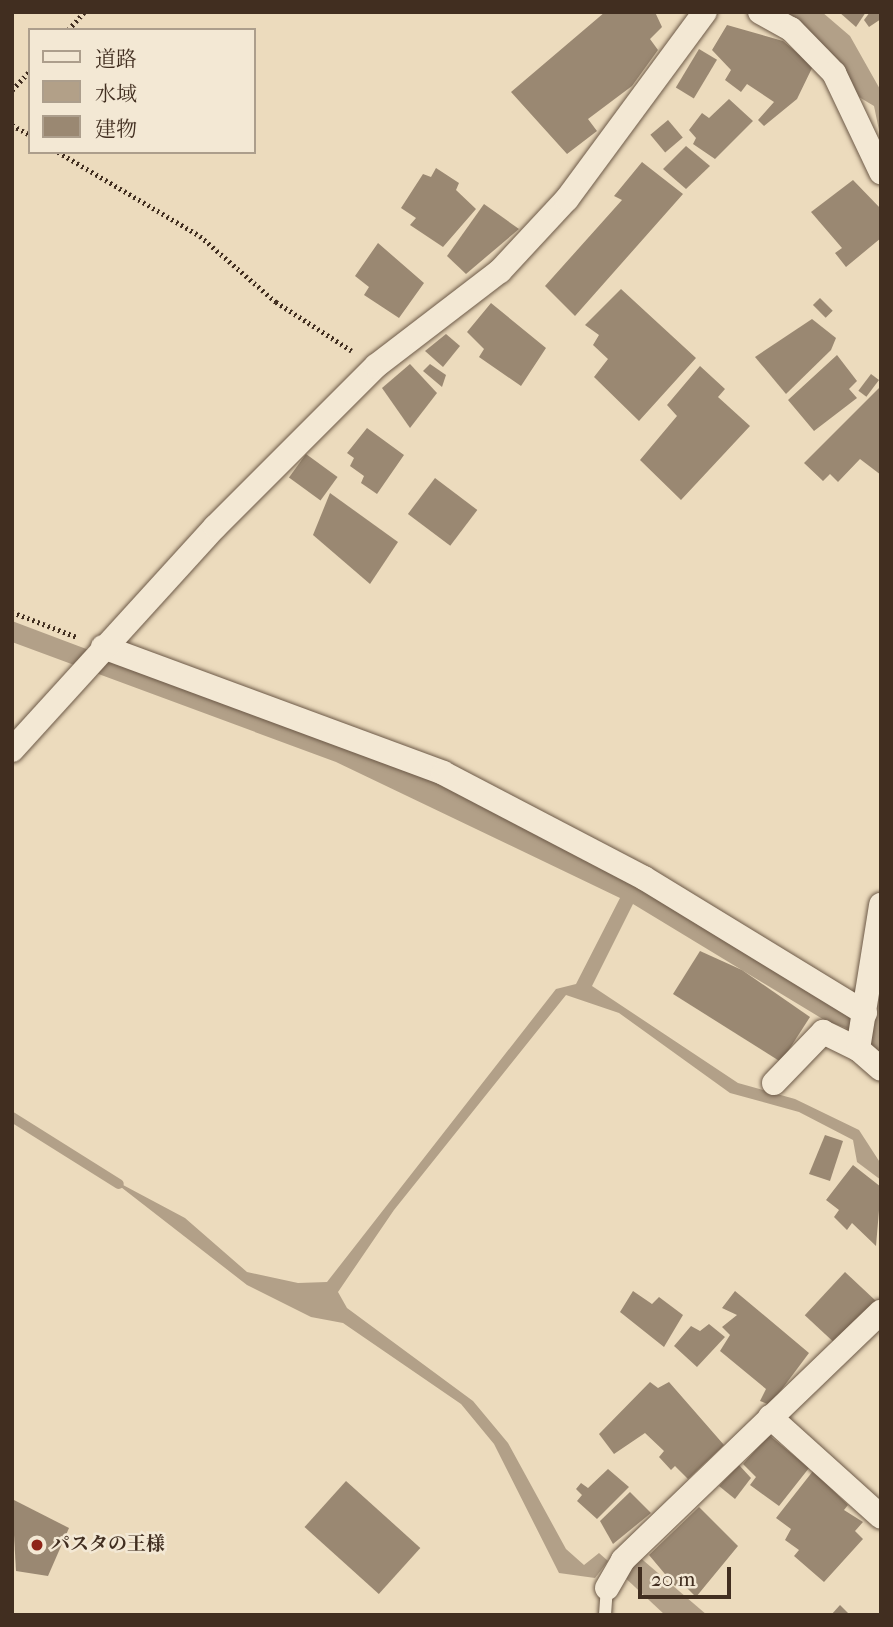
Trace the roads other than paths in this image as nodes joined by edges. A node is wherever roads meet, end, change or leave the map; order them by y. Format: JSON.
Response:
{"nodes":[{"id":1,"x":705,"y":12,"type":"edge"},
{"id":2,"x":760,"y":12,"type":"edge"},
{"id":3,"x":871,"y":116,"type":"edge"},
{"id":4,"x":881,"y":172,"type":"edge"},
{"id":5,"x":102,"y":648,"type":"junction"},
{"id":6,"x":12,"y":750,"type":"edge"},
{"id":7,"x":881,"y":905,"type":"edge"},
{"id":8,"x":865,"y":1013,"type":"junction"},
{"id":9,"x":859,"y":1047,"type":"junction"},
{"id":10,"x":881,"y":1069,"type":"edge"},
{"id":11,"x":775,"y":1083,"type":"dead end"},
{"id":12,"x":881,"y":1312,"type":"edge"},
{"id":13,"x":770,"y":1416,"type":"junction"},
{"id":14,"x":881,"y":1517,"type":"edge"},
{"id":15,"x":607,"y":1588,"type":"joint"},
{"id":16,"x":605,"y":1615,"type":"edge"}],
"edges":[{"from":1,"to":5,"type":"street"},
{"from":2,"to":3,"type":"street"},
{"from":3,"to":4,"type":"street"},
{"from":5,"to":6,"type":"street"},
{"from":5,"to":8,"type":"street"},
{"from":7,"to":8,"type":"street"},
{"from":8,"to":9,"type":"street"},
{"from":9,"to":10,"type":"street"},
{"from":9,"to":11,"type":"street"},
{"from":12,"to":13,"type":"street"},
{"from":13,"to":14,"type":"street"},
{"from":13,"to":15,"type":"street"},
{"from":15,"to":16,"type":"lane"}]}
